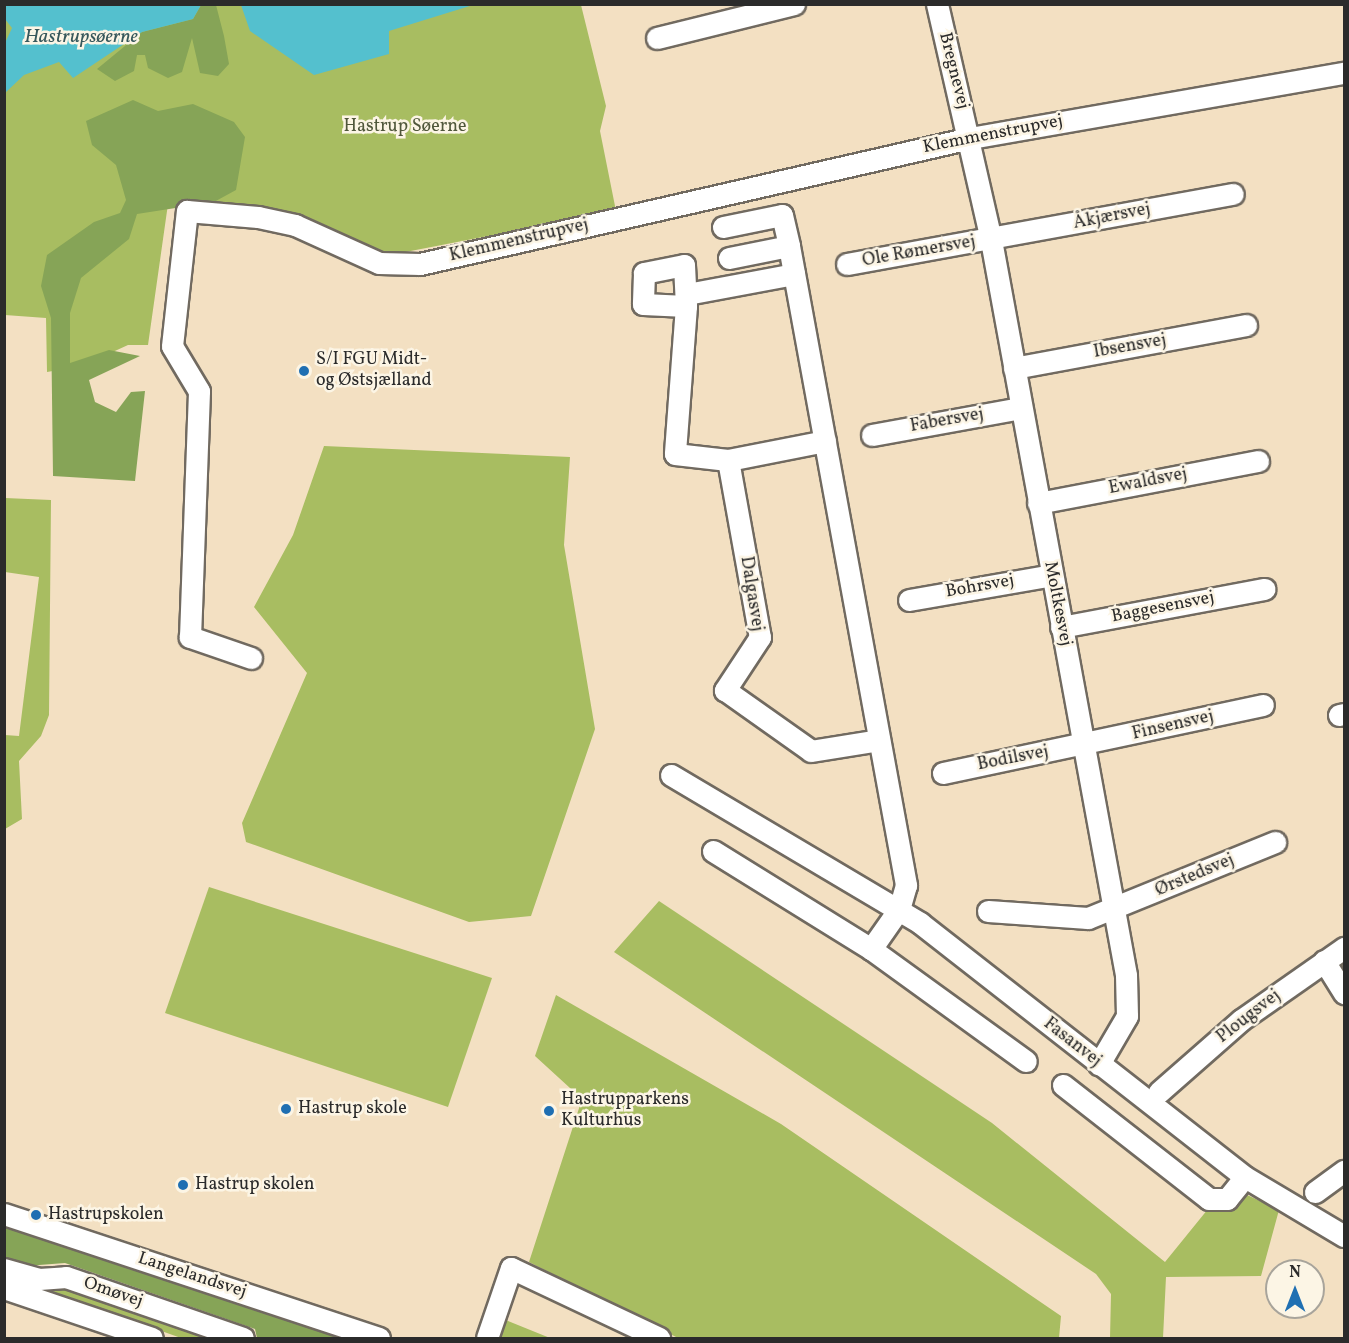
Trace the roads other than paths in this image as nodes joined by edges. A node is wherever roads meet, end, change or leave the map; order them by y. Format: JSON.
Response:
{"nodes":[{"id":1,"x":794,"y":4,"type":"edge"},
{"id":2,"x":937,"y":4,"type":"edge"},
{"id":3,"x":657,"y":38,"type":"dead end"},
{"id":4,"x":1344,"y":74,"type":"edge"},
{"id":5,"x":970,"y":138,"type":"junction"},
{"id":6,"x":1233,"y":194,"type":"dead end"},
{"id":7,"x":723,"y":227,"type":"dead end"},
{"id":8,"x":991,"y":240,"type":"junction"},
{"id":9,"x":789,"y":246,"type":"junction"},
{"id":10,"x":729,"y":258,"type":"dead end"},
{"id":11,"x":847,"y":264,"type":"dead end"},
{"id":12,"x":794,"y":274,"type":"junction"},
{"id":13,"x":1246,"y":325,"type":"dead end"},
{"id":14,"x":1014,"y":368,"type":"junction"},
{"id":15,"x":1021,"y":408,"type":"junction"},
{"id":16,"x":872,"y":435,"type":"dead end"},
{"id":17,"x":825,"y":441,"type":"junction"},
{"id":18,"x":728,"y":460,"type":"junction"},
{"id":19,"x":1258,"y":461,"type":"dead end"},
{"id":20,"x":1038,"y":503,"type":"junction"},
{"id":21,"x":1052,"y":575,"type":"junction"},
{"id":22,"x":1264,"y":589,"type":"dead end"},
{"id":23,"x":909,"y":600,"type":"dead end"},
{"id":24,"x":1061,"y":627,"type":"junction"},
{"id":25,"x":251,"y":658,"type":"dead end"},
{"id":26,"x":1263,"y":705,"type":"dead end"},
{"id":27,"x":879,"y":740,"type":"junction"},
{"id":28,"x":1083,"y":746,"type":"junction"},
{"id":29,"x":943,"y":773,"type":"dead end"},
{"id":30,"x":671,"y":775,"type":"dead end"},
{"id":31,"x":1275,"y":842,"type":"dead end"},
{"id":32,"x":713,"y":851,"type":"dead end"},
{"id":33,"x":899,"y":909,"type":"junction"},
{"id":34,"x":1114,"y":909,"type":"junction"},
{"id":35,"x":988,"y":911,"type":"dead end"},
{"id":36,"x":1344,"y":948,"type":"edge"},
{"id":37,"x":871,"y":949,"type":"junction"},
{"id":38,"x":1324,"y":962,"type":"junction"},
{"id":39,"x":1344,"y":993,"type":"edge"},
{"id":40,"x":1026,"y":1061,"type":"dead end"},
{"id":41,"x":1099,"y":1064,"type":"junction"},
{"id":42,"x":1063,"y":1085,"type":"dead end"},
{"id":43,"x":1159,"y":1092,"type":"dead end"},
{"id":44,"x":1344,"y":1171,"type":"edge"},
{"id":45,"x":1245,"y":1177,"type":"junction"},
{"id":46,"x":1315,"y":1192,"type":"dead end"},
{"id":47,"x":4,"y":1214,"type":"edge"},
{"id":48,"x":1344,"y":1236,"type":"edge"},
{"id":49,"x":4,"y":1269,"type":"edge"},
{"id":50,"x":4,"y":1288,"type":"edge"},
{"id":51,"x":219,"y":1334,"type":"edge"},
{"id":52,"x":152,"y":1338,"type":"edge"},
{"id":53,"x":243,"y":1338,"type":"edge"},
{"id":54,"x":379,"y":1338,"type":"edge"},
{"id":55,"x":487,"y":1338,"type":"edge"},
{"id":56,"x":659,"y":1338,"type":"edge"}],
"edges":[{"from":1,"to":3,"type":"street"},
{"from":2,"to":5,"type":"street","name":"Bregnevej"},
{"from":4,"to":5,"type":"street","name":"Klemmenstrupvej"},
{"from":5,"to":8,"type":"street","name":"Moltkesvej"},
{"from":5,"to":25,"type":"street","name":"Klemmenstrupvej"},
{"from":6,"to":8,"type":"street","name":"Åkjærsvej"},
{"from":7,"to":9,"type":"street"},
{"from":8,"to":11,"type":"street","name":"Ole Rømersvej"},
{"from":8,"to":14,"type":"street","name":"Moltkesvej"},
{"from":9,"to":10,"type":"street"},
{"from":9,"to":12,"type":"street"},
{"from":12,"to":17,"type":"street"},
{"from":12,"to":18,"type":"street"},
{"from":13,"to":14,"type":"street","name":"Ibsensvej"},
{"from":14,"to":15,"type":"street","name":"Moltkesvej"},
{"from":15,"to":16,"type":"street","name":"Fabersvej"},
{"from":15,"to":20,"type":"street","name":"Moltkesvej"},
{"from":17,"to":18,"type":"street"},
{"from":17,"to":27,"type":"street"},
{"from":18,"to":27,"type":"street","name":"Dalgasvej"},
{"from":19,"to":20,"type":"street","name":"Ewaldsvej"},
{"from":20,"to":21,"type":"street","name":"Moltkesvej"},
{"from":21,"to":23,"type":"street","name":"Bohrsvej"},
{"from":21,"to":24,"type":"street","name":"Moltkesvej"},
{"from":22,"to":24,"type":"street","name":"Baggesensvej"},
{"from":24,"to":28,"type":"street","name":"Moltkesvej"},
{"from":26,"to":28,"type":"street","name":"Finsensvej"},
{"from":27,"to":33,"type":"street"},
{"from":28,"to":29,"type":"street","name":"Bodilsvej"},
{"from":28,"to":34,"type":"street","name":"Moltkesvej"},
{"from":30,"to":33,"type":"street","name":"Fasanvej"},
{"from":31,"to":34,"type":"street","name":"Ørstedsvej"},
{"from":32,"to":37,"type":"street"},
{"from":33,"to":37,"type":"street"},
{"from":33,"to":41,"type":"street","name":"Fasanvej"},
{"from":34,"to":35,"type":"street","name":"Ørstedsvej"},
{"from":34,"to":41,"type":"street","name":"Moltkesvej"},
{"from":36,"to":38,"type":"street","name":"Plougsvej"},
{"from":37,"to":40,"type":"street"},
{"from":38,"to":39,"type":"street"},
{"from":38,"to":43,"type":"street","name":"Plougsvej"},
{"from":41,"to":45,"type":"street","name":"Fasanvej"},
{"from":42,"to":45,"type":"street"},
{"from":44,"to":46,"type":"street"},
{"from":45,"to":48,"type":"street","name":"Fasanvej"},
{"from":47,"to":54,"type":"street","name":"Langelandsvej"},
{"from":49,"to":51,"type":"street","name":"Omøvej"},
{"from":50,"to":52,"type":"street","name":"Omøvej"},
{"from":51,"to":53,"type":"street","name":"Omøvej"},
{"from":55,"to":56,"type":"street"}]}
